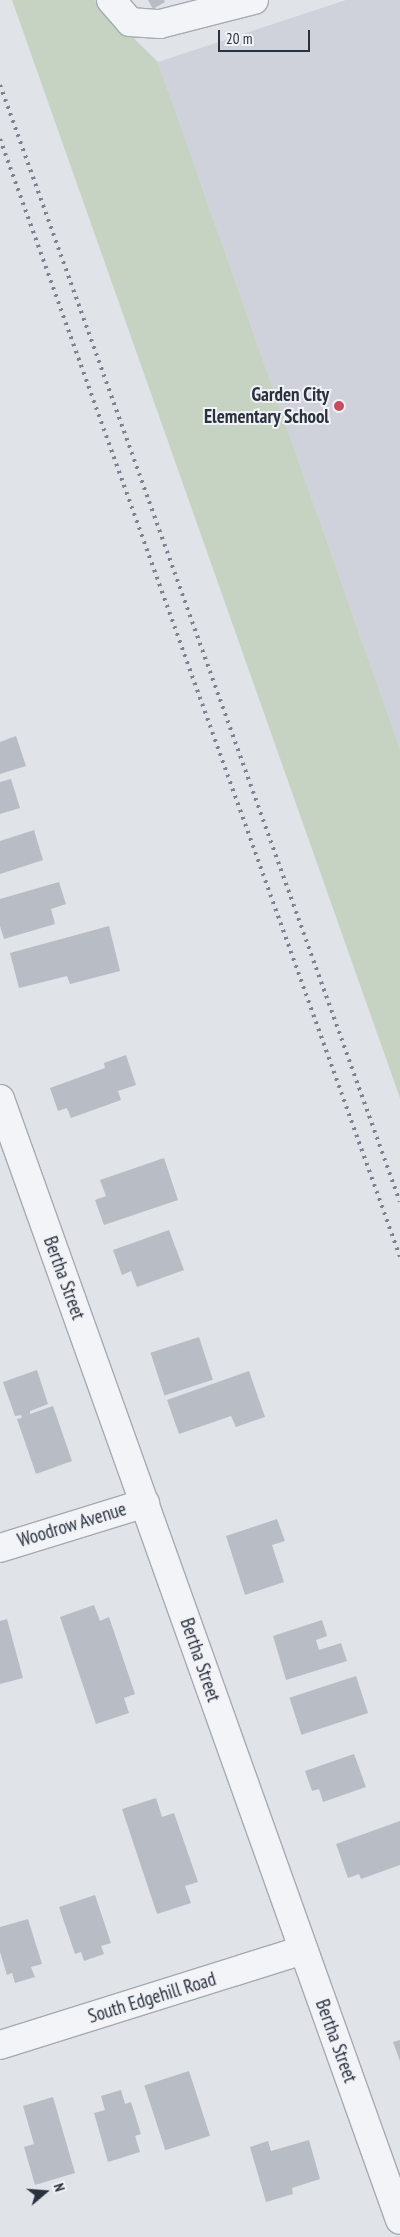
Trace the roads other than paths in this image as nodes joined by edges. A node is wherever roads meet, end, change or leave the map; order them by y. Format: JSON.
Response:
{"nodes":[{"id":1,"x":111,"y":0,"type":"edge"},
{"id":2,"x":254,"y":0,"type":"edge"},
{"id":3,"x":0,"y":1099,"type":"edge"},
{"id":4,"x":145,"y":1503,"type":"junction"},
{"id":5,"x":0,"y":1548,"type":"edge"},
{"id":6,"x":303,"y":1950,"type":"junction"},
{"id":7,"x":0,"y":2045,"type":"edge"},
{"id":8,"x":400,"y":2220,"type":"edge"}],
"edges":[{"from":1,"to":2,"type":"street"},
{"from":3,"to":4,"type":"street","name":"Bertha Street"},
{"from":4,"to":5,"type":"street","name":"Woodrow Avenue"},
{"from":4,"to":6,"type":"street","name":"Bertha Street"},
{"from":6,"to":7,"type":"street","name":"South Edgehill Road"},
{"from":6,"to":8,"type":"street","name":"Bertha Street"}]}
